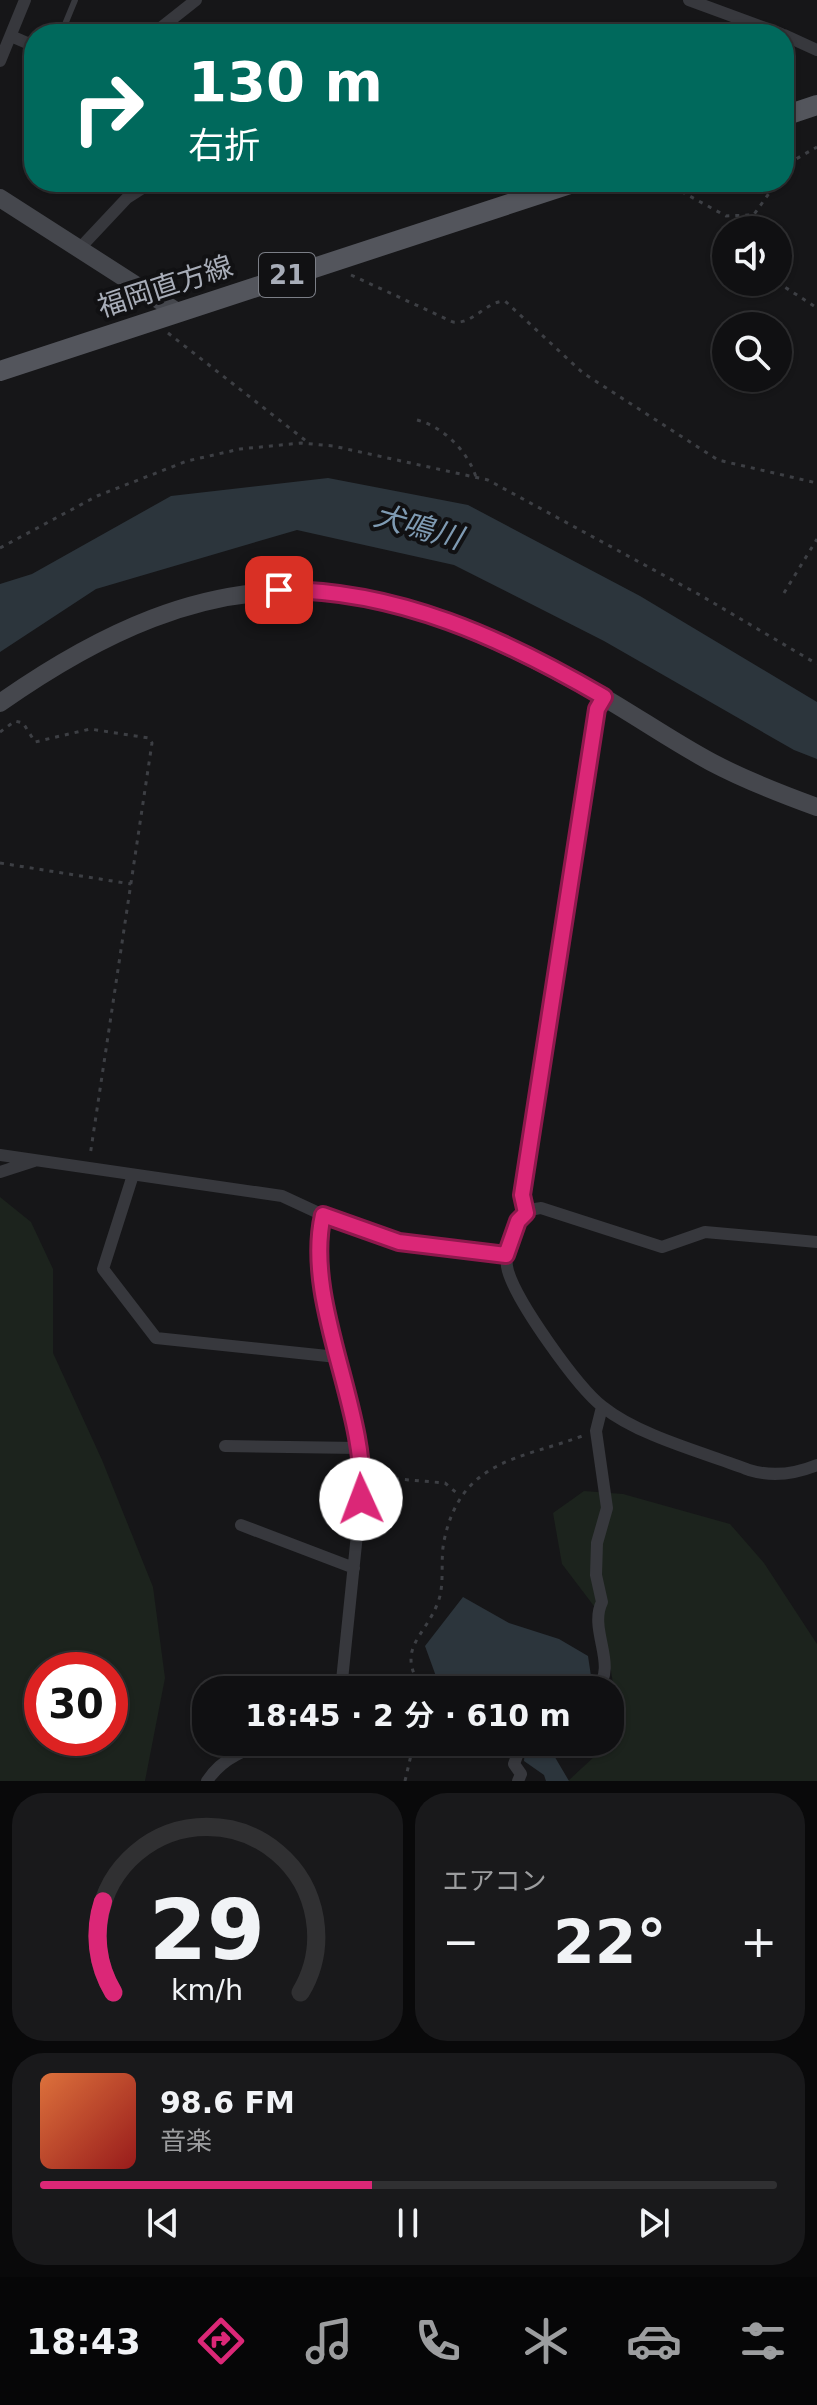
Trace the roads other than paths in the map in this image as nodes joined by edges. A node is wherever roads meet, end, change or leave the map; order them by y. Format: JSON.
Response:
{"nodes":[{"id":1,"x":25,"y":0,"type":"edge"},
{"id":2,"x":75,"y":0,"type":"edge"},
{"id":3,"x":196,"y":0,"type":"edge"},
{"id":4,"x":689,"y":0,"type":"edge"},
{"id":5,"x":65,"y":24,"type":"edge"},
{"id":6,"x":166,"y":24,"type":"edge"},
{"id":7,"x":753,"y":24,"type":"edge"},
{"id":8,"x":11,"y":36,"type":"junction"},
{"id":9,"x":794,"y":40,"type":"edge"},
{"id":10,"x":24,"y":42,"type":"edge"},
{"id":11,"x":817,"y":50,"type":"edge"},
{"id":12,"x":0,"y":61,"type":"edge"},
{"id":13,"x":817,"y":105,"type":"edge"},
{"id":14,"x":794,"y":113,"type":"edge"},
{"id":15,"x":136,"y":192,"type":"edge"},
{"id":16,"x":545,"y":192,"type":"edge"},
{"id":17,"x":0,"y":198,"type":"edge"},
{"id":18,"x":80,"y":248,"type":"junction"},
{"id":19,"x":176,"y":311,"type":"junction"},
{"id":20,"x":0,"y":371,"type":"edge"},
{"id":21,"x":604,"y":697,"type":"junction"},
{"id":22,"x":0,"y":703,"type":"edge"},
{"id":23,"x":817,"y":807,"type":"edge"},
{"id":24,"x":0,"y":1155,"type":"edge"},
{"id":25,"x":37,"y":1160,"type":"junction"},
{"id":26,"x":0,"y":1172,"type":"edge"},
{"id":27,"x":133,"y":1175,"type":"junction"},
{"id":28,"x":526,"y":1213,"type":"junction"},
{"id":29,"x":323,"y":1215,"type":"junction"},
{"id":30,"x":817,"y":1242,"type":"edge"},
{"id":31,"x":506,"y":1255,"type":"junction"},
{"id":32,"x":337,"y":1357,"type":"junction"},
{"id":33,"x":602,"y":1407,"type":"junction"},
{"id":34,"x":225,"y":1446,"type":"dead end"},
{"id":35,"x":358,"y":1448,"type":"junction"},
{"id":36,"x":817,"y":1465,"type":"edge"},
{"id":37,"x":241,"y":1525,"type":"dead end"},
{"id":38,"x":354,"y":1568,"type":"junction"},
{"id":39,"x":342,"y":1676,"type":"edge"},
{"id":40,"x":605,"y":1676,"type":"edge"},
{"id":41,"x":235,"y":1756,"type":"edge"},
{"id":42,"x":517,"y":1756,"type":"edge"},
{"id":43,"x":207,"y":1781,"type":"edge"},
{"id":44,"x":518,"y":1781,"type":"edge"}],
"edges":[{"from":1,"to":8,"type":"street"},
{"from":2,"to":5,"type":"lane"},
{"from":3,"to":6,"type":"street"},
{"from":4,"to":7,"type":"street"},
{"from":8,"to":10,"type":"street"},
{"from":8,"to":12,"type":"street"},
{"from":9,"to":11,"type":"street"},
{"from":13,"to":14,"type":"main road"},
{"from":15,"to":18,"type":"street"},
{"from":16,"to":19,"type":"main road","name":"福岡直方線","number":"21"},
{"from":17,"to":18,"type":"street"},
{"from":18,"to":19,"type":"street"},
{"from":19,"to":20,"type":"main road","name":"福岡直方線","number":"21"},
{"from":21,"to":22,"type":"street"},
{"from":21,"to":23,"type":"street"},
{"from":21,"to":28,"type":"street"},
{"from":24,"to":25,"type":"street"},
{"from":25,"to":26,"type":"street"},
{"from":25,"to":27,"type":"street"},
{"from":27,"to":29,"type":"street"},
{"from":27,"to":32,"type":"street"},
{"from":28,"to":30,"type":"street"},
{"from":28,"to":31,"type":"street"},
{"from":29,"to":31,"type":"street"},
{"from":29,"to":32,"type":"street"},
{"from":31,"to":33,"type":"street"},
{"from":32,"to":35,"type":"street"},
{"from":33,"to":36,"type":"street"},
{"from":33,"to":40,"type":"street"},
{"from":34,"to":35,"type":"street"},
{"from":35,"to":38,"type":"street"},
{"from":37,"to":38,"type":"street"},
{"from":38,"to":39,"type":"street"},
{"from":41,"to":43,"type":"street"},
{"from":42,"to":44,"type":"street"}]}
